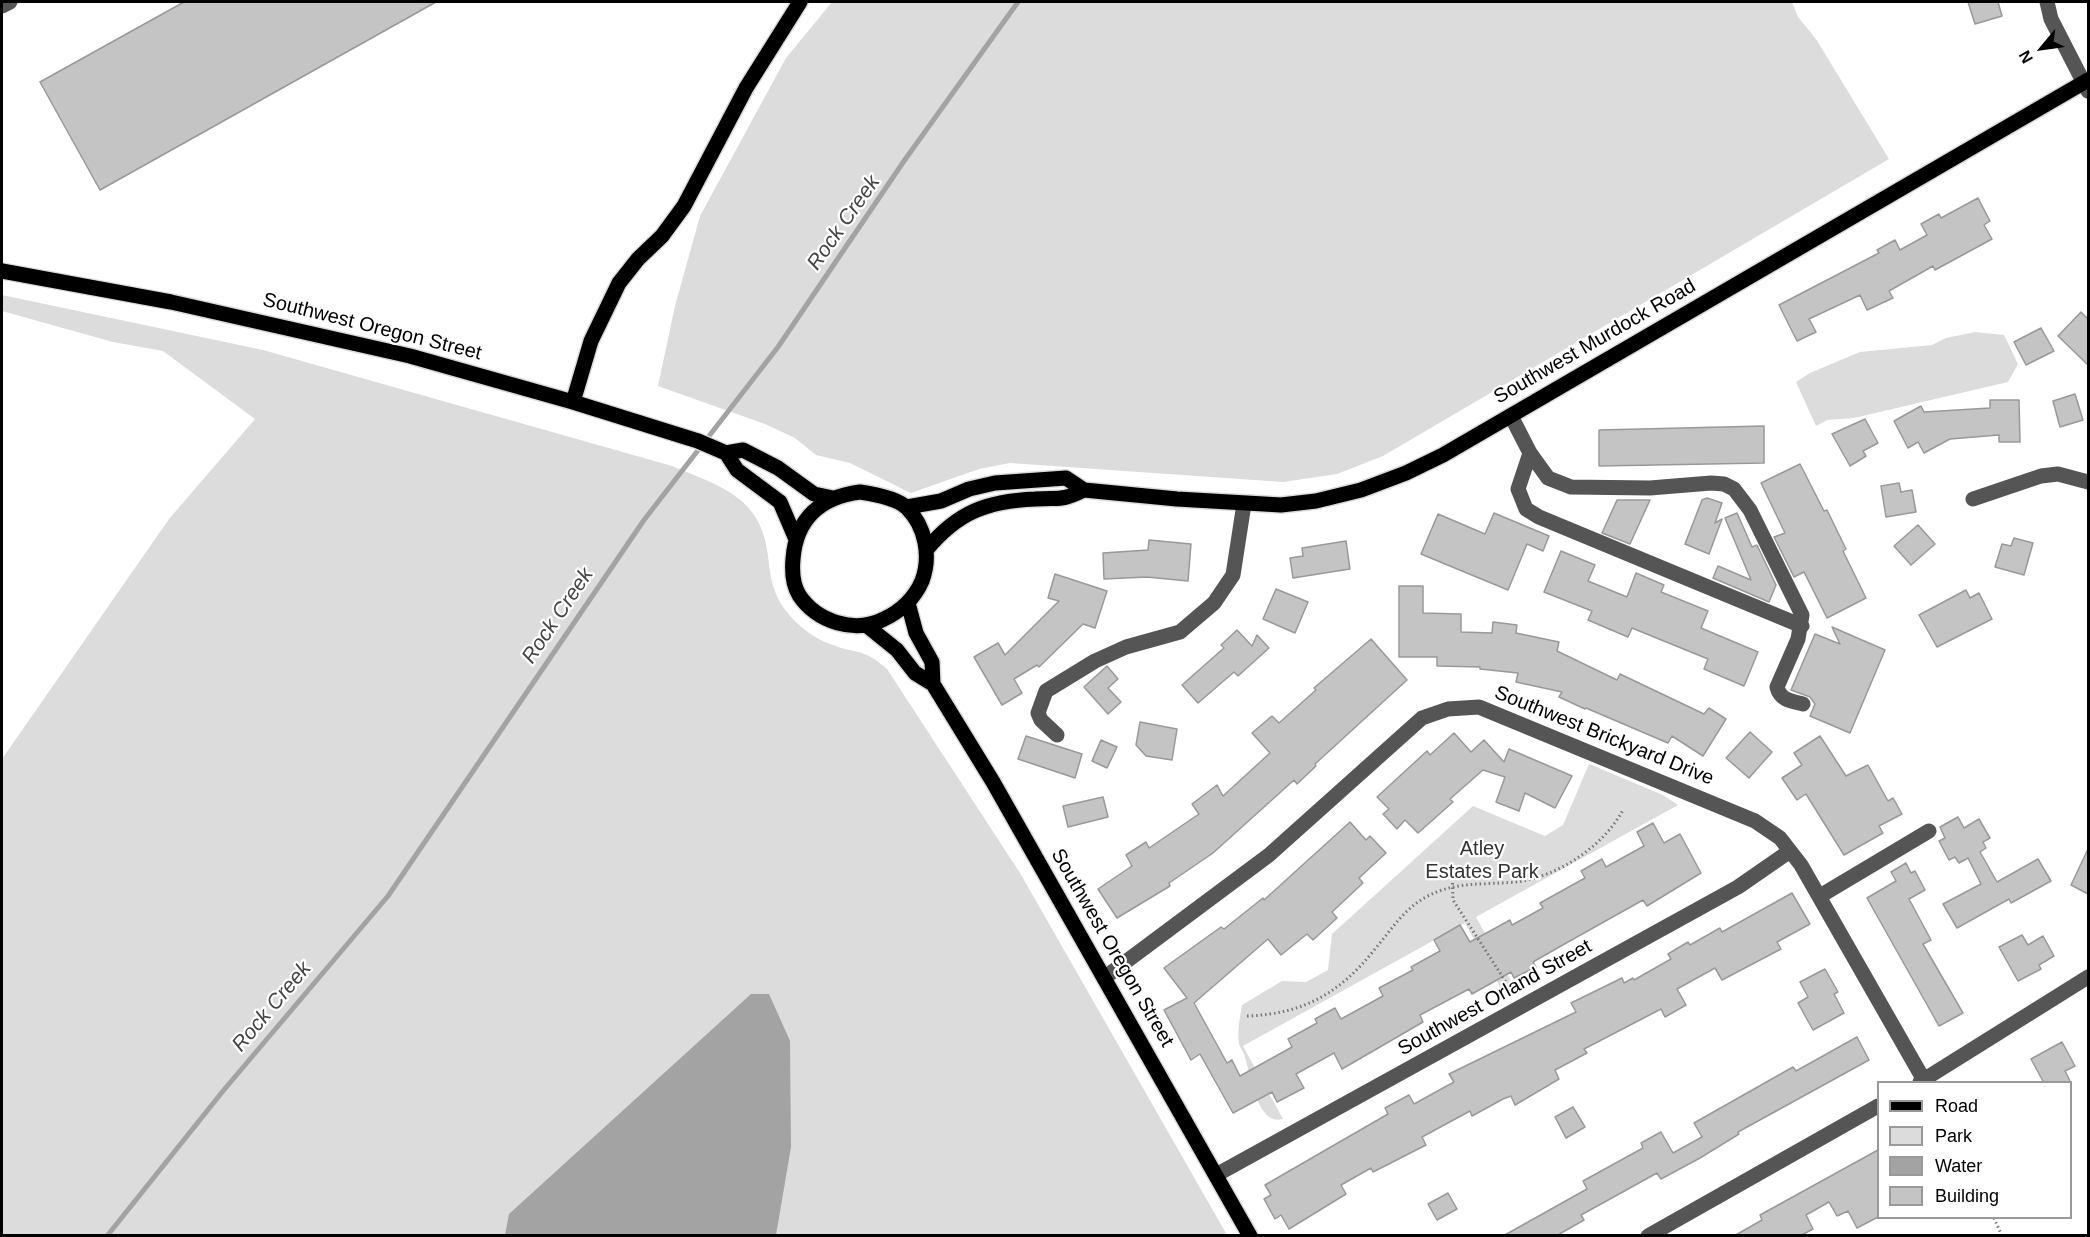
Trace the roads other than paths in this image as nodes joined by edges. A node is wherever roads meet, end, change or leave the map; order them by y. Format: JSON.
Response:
{"nodes":[{"id":1,"x":10,"y":2,"type":"edge"},
{"id":2,"x":800,"y":2,"type":"edge"},
{"id":3,"x":2047,"y":2,"type":"edge"},
{"id":4,"x":2,"y":6,"type":"edge"},
{"id":5,"x":2087,"y":85,"type":"edge"},
{"id":6,"x":2,"y":271,"type":"edge"},
{"id":7,"x":573,"y":402,"type":"junction"},
{"id":8,"x":1511,"y":416,"type":"junction"},
{"id":9,"x":726,"y":453,"type":"junction"},
{"id":10,"x":1530,"y":453,"type":"junction"},
{"id":11,"x":2088,"y":482,"type":"edge"},
{"id":12,"x":1084,"y":490,"type":"junction"},
{"id":13,"x":833,"y":498,"type":"junction"},
{"id":14,"x":1973,"y":499,"type":"dead end"},
{"id":15,"x":1244,"y":504,"type":"junction"},
{"id":16,"x":907,"y":507,"type":"junction"},
{"id":17,"x":795,"y":537,"type":"junction"},
{"id":18,"x":927,"y":549,"type":"junction"},
{"id":19,"x":908,"y":603,"type":"junction"},
{"id":20,"x":866,"y":625,"type":"junction"},
{"id":21,"x":1802,"y":626,"type":"junction"},
{"id":22,"x":933,"y":684,"type":"junction"},
{"id":23,"x":1803,"y":704,"type":"dead end"},
{"id":24,"x":1057,"y":735,"type":"dead end"},
{"id":25,"x":1929,"y":831,"type":"dead end"},
{"id":26,"x":1790,"y":851,"type":"junction"},
{"id":27,"x":1820,"y":896,"type":"junction"},
{"id":28,"x":2088,"y":977,"type":"edge"},
{"id":29,"x":1104,"y":978,"type":"junction"},
{"id":30,"x":1922,"y":1081,"type":"edge"},
{"id":31,"x":1924,"y":1081,"type":"edge"},
{"id":32,"x":1877,"y":1107,"type":"edge"},
{"id":33,"x":1216,"y":1175,"type":"junction"},
{"id":34,"x":1250,"y":1236,"type":"edge"},
{"id":35,"x":1648,"y":1236,"type":"edge"}],
"edges":[{"from":1,"to":4,"type":"street"},
{"from":2,"to":7,"type":"main road"},
{"from":3,"to":5,"type":"street"},
{"from":5,"to":8,"type":"main road","name":"Southwest Murdock Road"},
{"from":6,"to":7,"type":"main road","name":"Southwest Oregon Street"},
{"from":7,"to":9,"type":"main road","name":"Southwest Oregon Street"},
{"from":8,"to":10,"type":"street"},
{"from":8,"to":15,"type":"main road","name":"Southwest Murdock Road"},
{"from":9,"to":13,"type":"main road","name":"Southwest Oregon Street"},
{"from":9,"to":17,"type":"main road","name":"Southwest Oregon Street"},
{"from":10,"to":21,"type":"street"},
{"from":10,"to":21,"type":"street"},
{"from":11,"to":14,"type":"street"},
{"from":12,"to":15,"type":"main road","name":"Southwest Murdock Road"},
{"from":12,"to":16,"type":"main road","name":"Southwest Murdock Road"},
{"from":12,"to":18,"type":"main road","name":"Southwest Murdock Road"},
{"from":13,"to":16,"type":"main road"},
{"from":13,"to":17,"type":"main road"},
{"from":15,"to":24,"type":"street"},
{"from":16,"to":18,"type":"main road"},
{"from":17,"to":20,"type":"main road","name":"Southwest Oregon Street"},
{"from":18,"to":19,"type":"main road"},
{"from":19,"to":20,"type":"main road","name":"Southwest Oregon Street"},
{"from":19,"to":22,"type":"main road","name":"Southwest Oregon Street"},
{"from":20,"to":22,"type":"main road","name":"Southwest Oregon Street"},
{"from":21,"to":23,"type":"street"},
{"from":22,"to":29,"type":"main road","name":"Southwest Oregon Street"},
{"from":25,"to":27,"type":"street"},
{"from":26,"to":27,"type":"street","name":"Southwest Brickyard Drive"},
{"from":26,"to":29,"type":"street","name":"Southwest Brickyard Drive"},
{"from":26,"to":33,"type":"street","name":"Southwest Orland Street"},
{"from":27,"to":30,"type":"street","name":"Southwest Brickyard Drive"},
{"from":28,"to":31,"type":"street"},
{"from":29,"to":33,"type":"main road","name":"Southwest Oregon Street"},
{"from":32,"to":35,"type":"street"},
{"from":33,"to":34,"type":"main road","name":"Southwest Oregon Street"}]}
